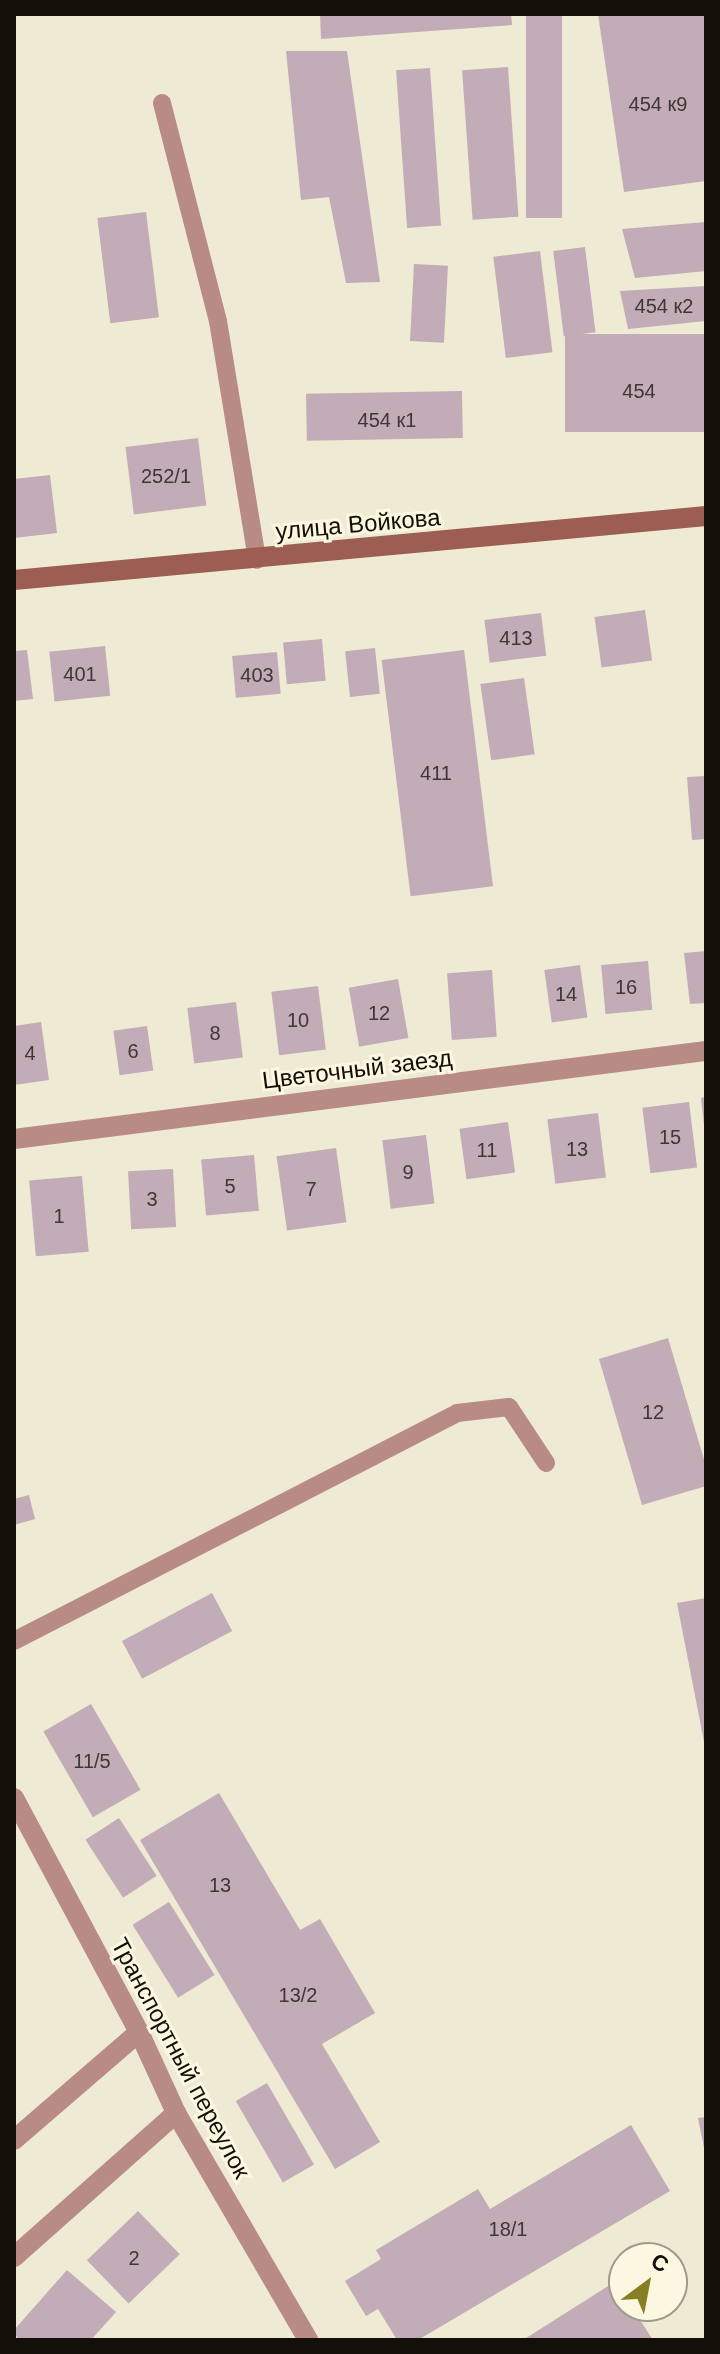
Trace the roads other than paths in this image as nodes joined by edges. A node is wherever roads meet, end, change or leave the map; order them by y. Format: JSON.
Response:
{"nodes":[{"id":1,"x":162,"y":103,"type":"dead end"},
{"id":2,"x":706,"y":516,"type":"edge"},
{"id":3,"x":257,"y":560,"type":"junction"},
{"id":4,"x":14,"y":580,"type":"edge"},
{"id":5,"x":706,"y":1051,"type":"edge"},
{"id":6,"x":14,"y":1139,"type":"edge"},
{"id":7,"x":546,"y":1463,"type":"dead end"},
{"id":8,"x":14,"y":1641,"type":"edge"},
{"id":9,"x":14,"y":1798,"type":"edge"},
{"id":10,"x":139,"y":2032,"type":"junction"},
{"id":11,"x":176,"y":2113,"type":"junction"},
{"id":12,"x":14,"y":2140,"type":"edge"},
{"id":13,"x":14,"y":2257,"type":"edge"},
{"id":14,"x":308,"y":2340,"type":"edge"}],
"edges":[{"from":1,"to":3,"type":"lane"},
{"from":2,"to":3,"type":"street","name":"улица Войкова"},
{"from":3,"to":4,"type":"street","name":"улица Войкова"},
{"from":5,"to":6,"type":"street","name":"Цветочный заезд"},
{"from":7,"to":8,"type":"lane"},
{"from":9,"to":10,"type":"street","name":"Транспортный переулок"},
{"from":10,"to":11,"type":"street","name":"Транспортный переулок"},
{"from":10,"to":12,"type":"street"},
{"from":11,"to":13,"type":"street"},
{"from":11,"to":14,"type":"street","name":"Транспортный переулок"}]}
